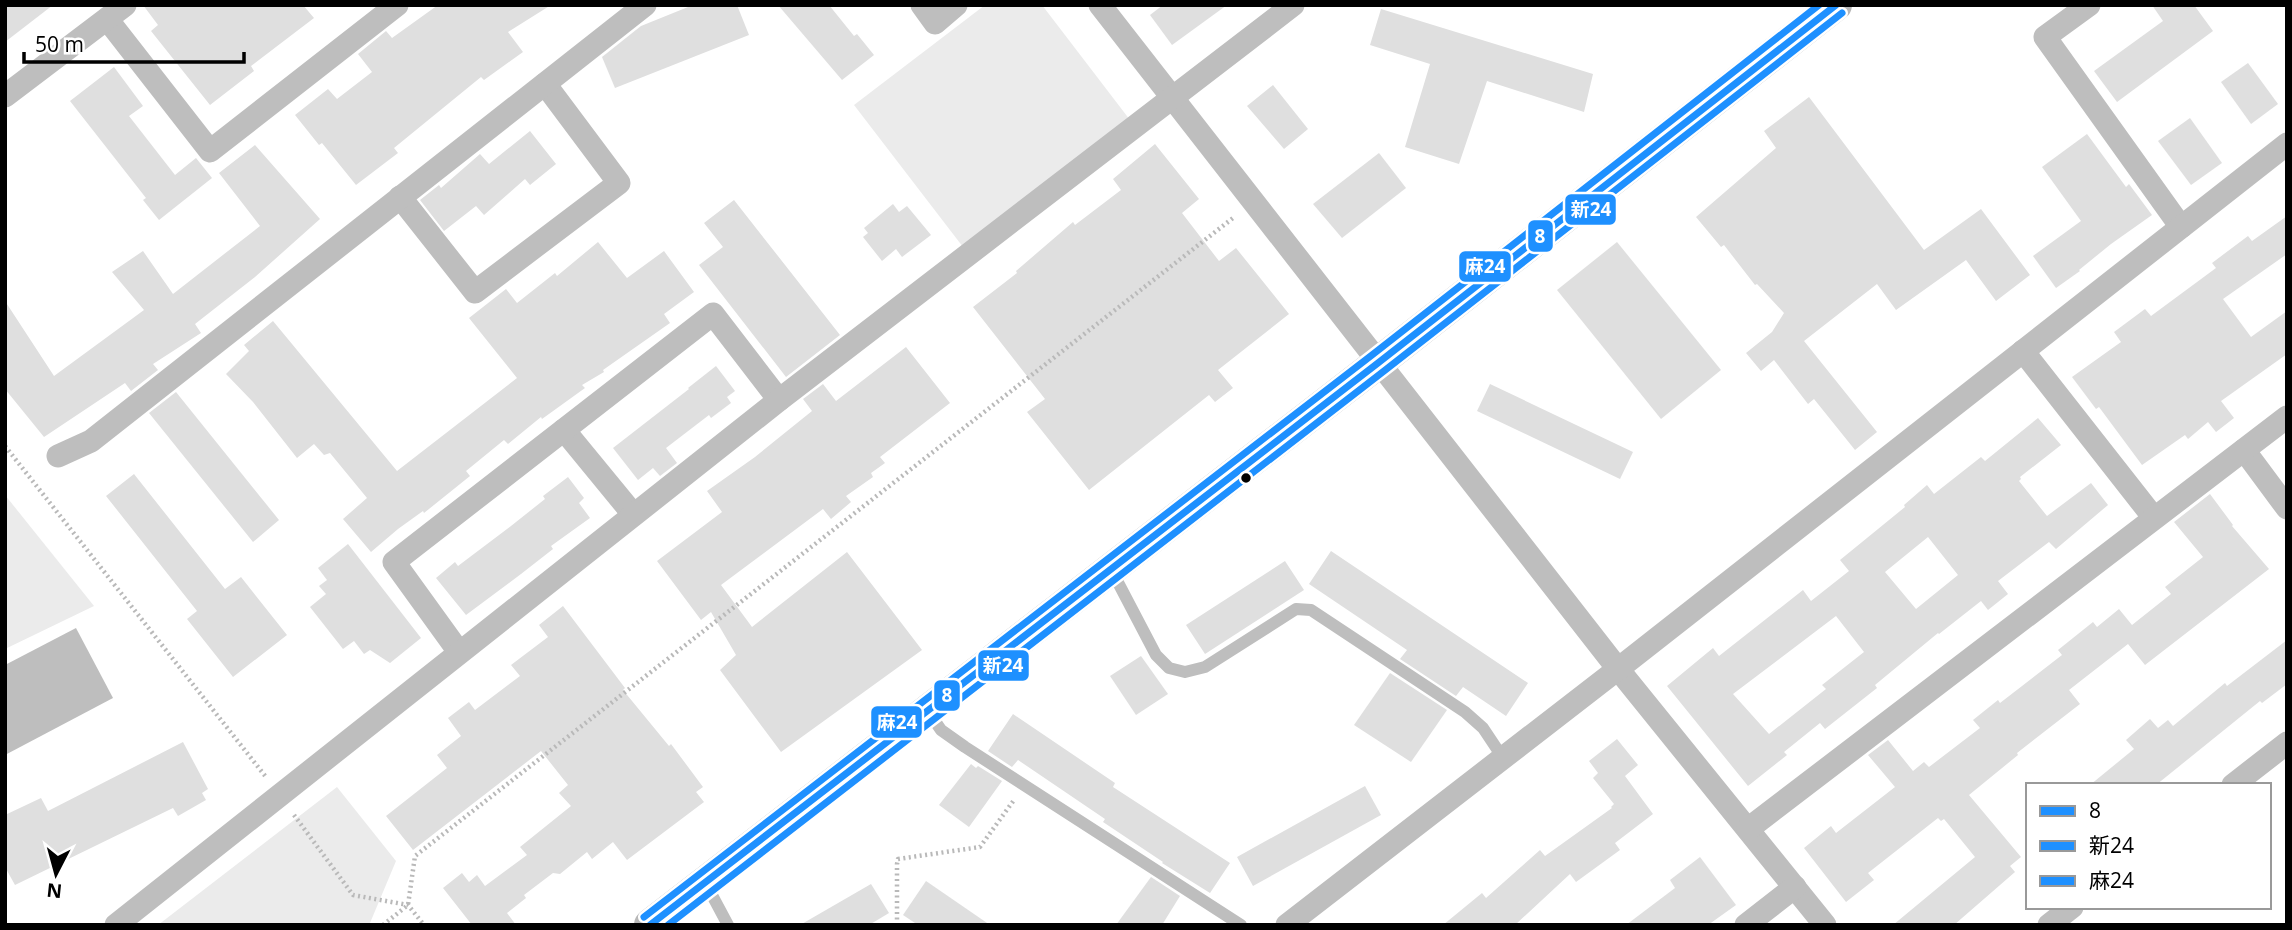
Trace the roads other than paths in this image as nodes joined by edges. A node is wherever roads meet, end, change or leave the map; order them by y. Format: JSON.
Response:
{"nodes":[{"id":1,"x":397,"y":5,"type":"edge"},
{"id":2,"x":645,"y":5,"type":"edge"},
{"id":3,"x":922,"y":5,"type":"edge"},
{"id":4,"x":956,"y":5,"type":"edge"},
{"id":5,"x":1100,"y":5,"type":"edge"},
{"id":6,"x":1293,"y":5,"type":"edge"},
{"id":7,"x":1836,"y":5,"type":"edge"},
{"id":8,"x":2089,"y":5,"type":"edge"},
{"id":9,"x":116,"y":12,"type":"edge"},
{"id":10,"x":545,"y":84,"type":"junction"},
{"id":11,"x":5,"y":96,"type":"edge"},
{"id":12,"x":1173,"y":99,"type":"junction"},
{"id":13,"x":2287,"y":144,"type":"edge"},
{"id":14,"x":400,"y":197,"type":"junction"},
{"id":15,"x":2181,"y":228,"type":"junction"},
{"id":16,"x":2023,"y":351,"type":"junction"},
{"id":17,"x":1378,"y":363,"type":"junction"},
{"id":18,"x":779,"y":400,"type":"junction"},
{"id":19,"x":2287,"y":417,"type":"edge"},
{"id":20,"x":564,"y":430,"type":"junction"},
{"id":21,"x":2244,"y":450,"type":"junction"},
{"id":22,"x":58,"y":456,"type":"dead end"},
{"id":23,"x":2287,"y":508,"type":"edge"},
{"id":24,"x":634,"y":514,"type":"junction"},
{"id":25,"x":2154,"y":518,"type":"junction"},
{"id":26,"x":1111,"y":569,"type":"junction"},
{"id":27,"x":459,"y":652,"type":"junction"},
{"id":28,"x":1618,"y":669,"type":"junction"},
{"id":29,"x":927,"y":711,"type":"junction"},
{"id":30,"x":2287,"y":743,"type":"edge"},
{"id":31,"x":1503,"y":758,"type":"junction"},
{"id":32,"x":2236,"y":783,"type":"edge"},
{"id":33,"x":1748,"y":830,"type":"junction"},
{"id":34,"x":705,"y":882,"type":"junction"},
{"id":35,"x":1795,"y":887,"type":"junction"},
{"id":36,"x":116,"y":925,"type":"edge"},
{"id":37,"x":650,"y":925,"type":"edge"},
{"id":38,"x":728,"y":925,"type":"edge"},
{"id":39,"x":1241,"y":925,"type":"edge"},
{"id":40,"x":1287,"y":925,"type":"edge"},
{"id":41,"x":1746,"y":925,"type":"edge"},
{"id":42,"x":1825,"y":925,"type":"edge"}],
"edges":[{"from":1,"to":9,"type":"street"},
{"from":2,"to":10,"type":"street"},
{"from":3,"to":4,"type":"street"},
{"from":5,"to":12,"type":"street"},
{"from":6,"to":12,"type":"street"},
{"from":7,"to":17,"type":"main road"},
{"from":8,"to":15,"type":"street"},
{"from":9,"to":11,"type":"street"},
{"from":10,"to":14,"type":"street"},
{"from":10,"to":14,"type":"street"},
{"from":12,"to":17,"type":"street"},
{"from":12,"to":18,"type":"street"},
{"from":13,"to":15,"type":"street"},
{"from":14,"to":22,"type":"street"},
{"from":15,"to":16,"type":"street"},
{"from":16,"to":25,"type":"street"},
{"from":16,"to":28,"type":"street"},
{"from":17,"to":26,"type":"main road"},
{"from":17,"to":28,"type":"street"},
{"from":18,"to":20,"type":"street"},
{"from":18,"to":24,"type":"street"},
{"from":19,"to":21,"type":"street"},
{"from":20,"to":24,"type":"street"},
{"from":20,"to":27,"type":"street"},
{"from":21,"to":23,"type":"street"},
{"from":21,"to":25,"type":"street"},
{"from":24,"to":27,"type":"street"},
{"from":25,"to":33,"type":"street"},
{"from":26,"to":29,"type":"main road"},
{"from":26,"to":31,"type":"lane"},
{"from":27,"to":36,"type":"street"},
{"from":28,"to":31,"type":"street"},
{"from":28,"to":33,"type":"street"},
{"from":29,"to":34,"type":"main road"},
{"from":29,"to":39,"type":"lane"},
{"from":30,"to":32,"type":"street"},
{"from":31,"to":40,"type":"street"},
{"from":33,"to":35,"type":"street"},
{"from":34,"to":37,"type":"main road"},
{"from":34,"to":38,"type":"lane"},
{"from":35,"to":41,"type":"street"},
{"from":35,"to":42,"type":"street"}]}
